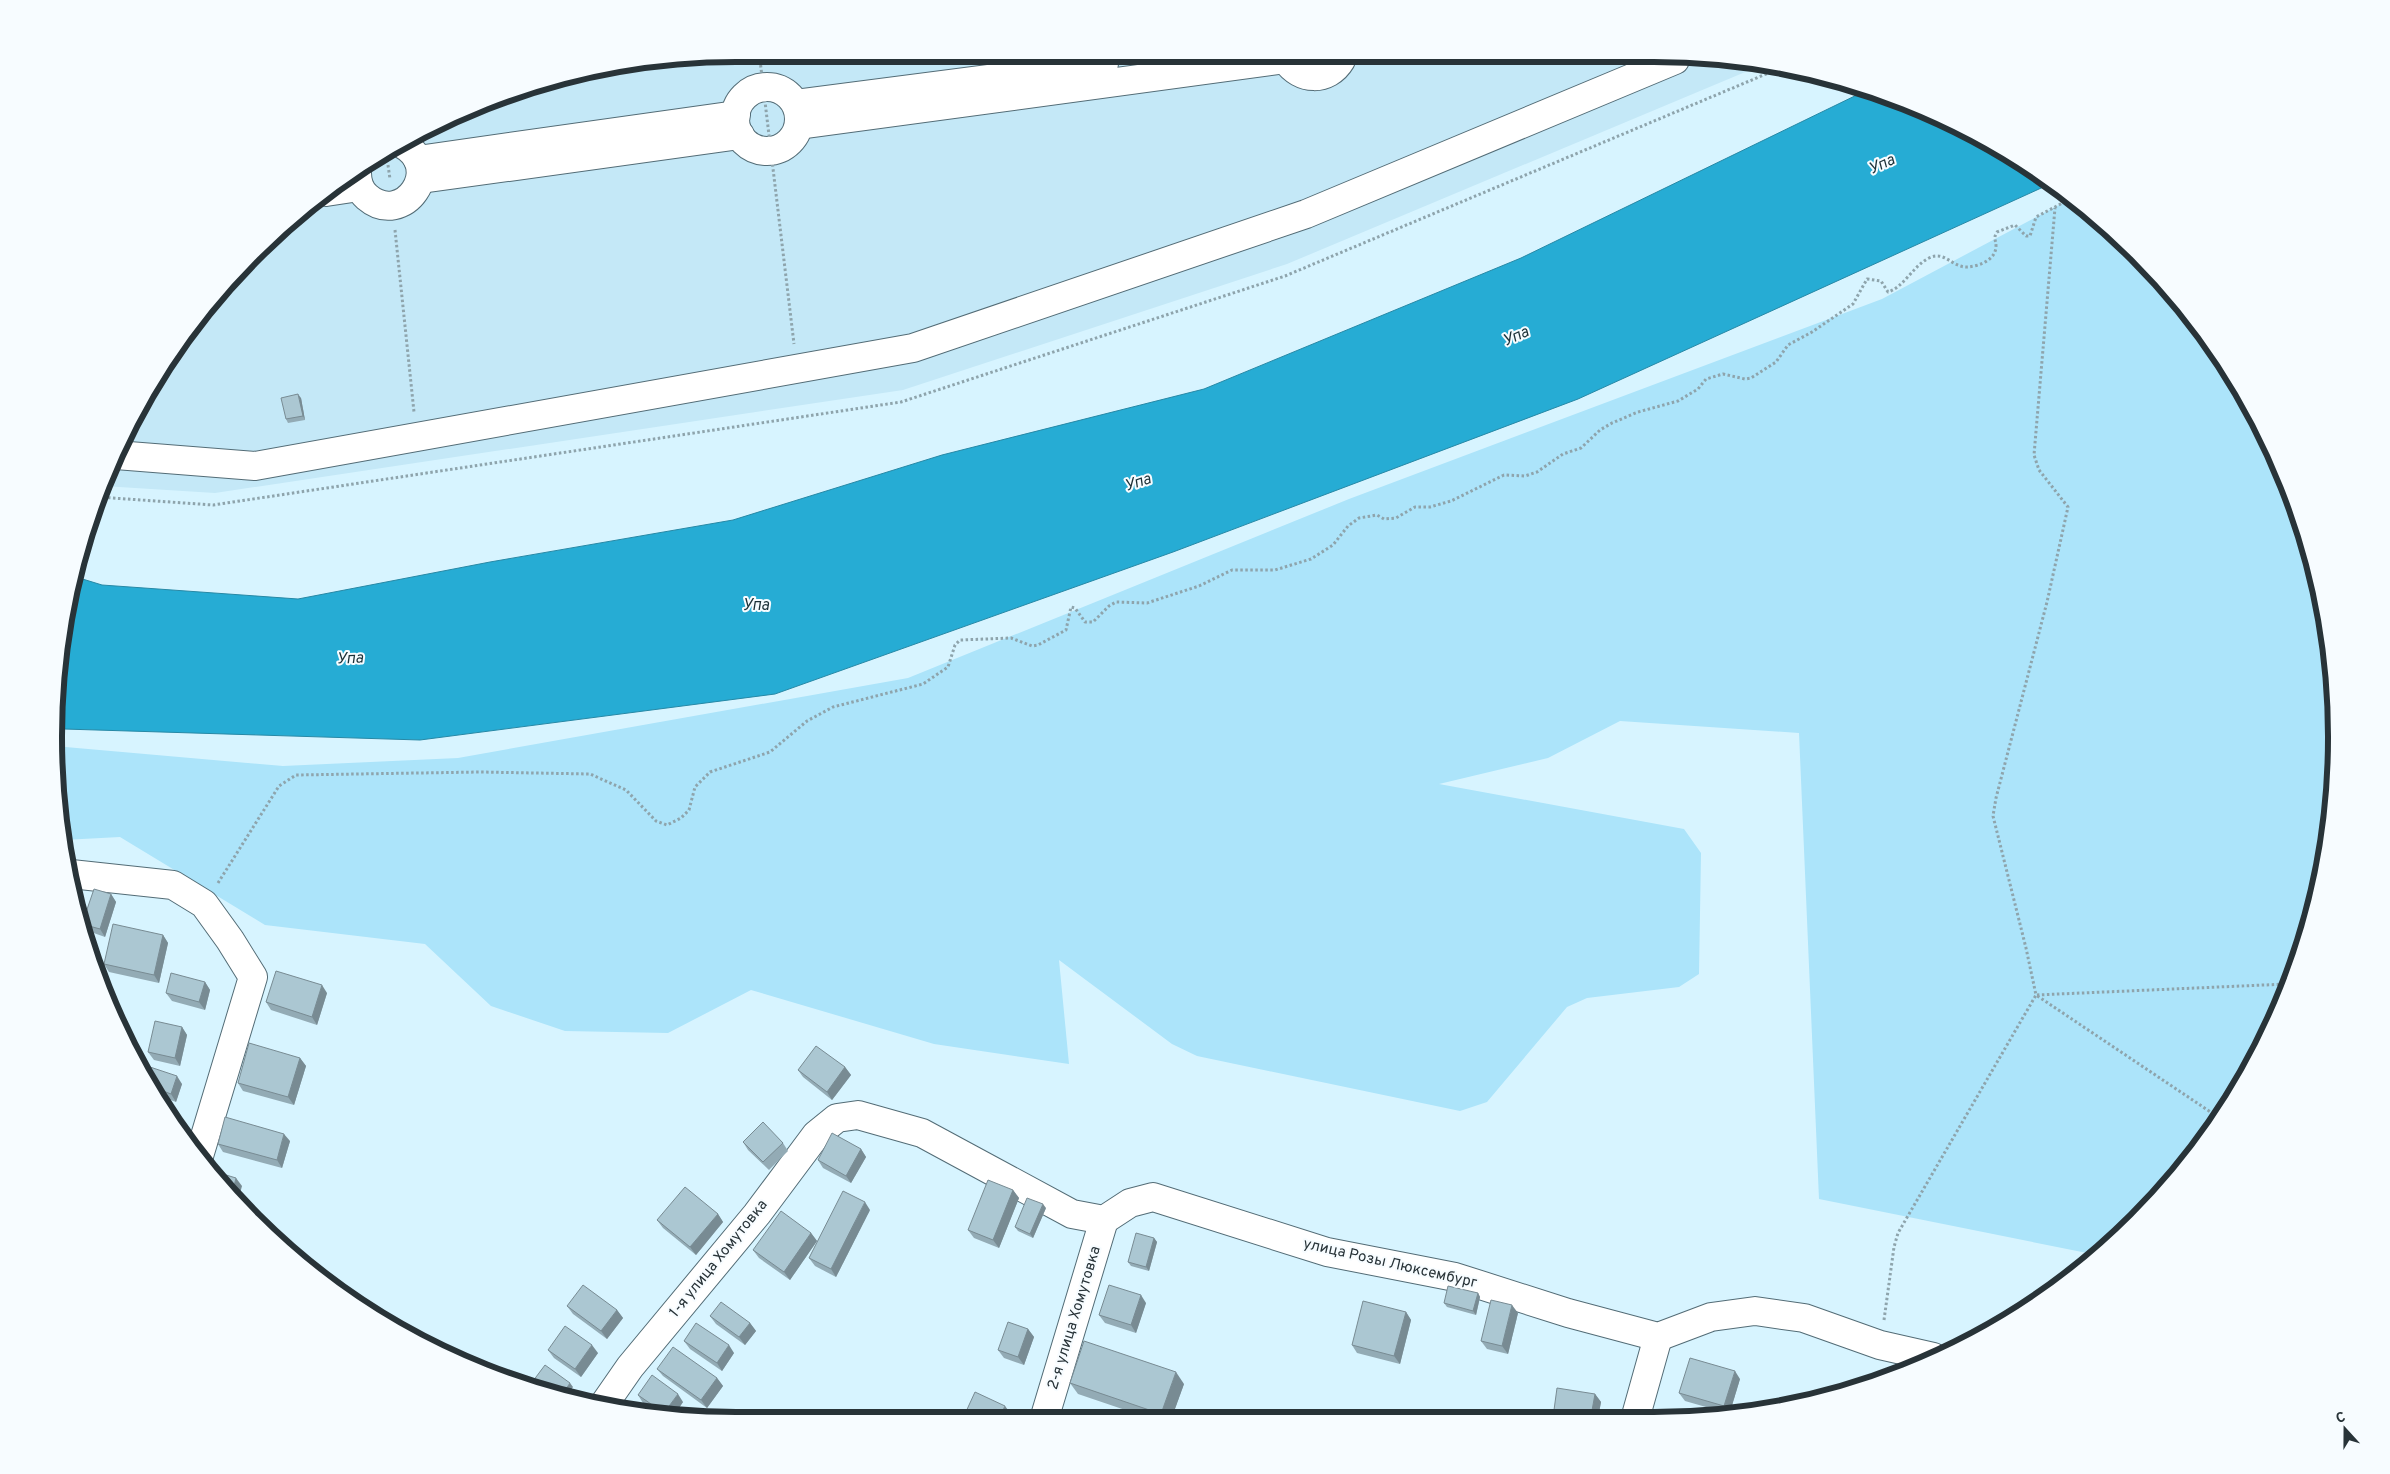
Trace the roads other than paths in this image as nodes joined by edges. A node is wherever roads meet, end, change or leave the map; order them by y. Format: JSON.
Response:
{"nodes":[{"id":1,"x":1125,"y":62,"type":"edge"},
{"id":2,"x":1261,"y":62,"type":"edge"},
{"id":3,"x":1288,"y":62,"type":"edge"},
{"id":4,"x":1339,"y":62,"type":"edge"},
{"id":5,"x":1668,"y":63,"type":"edge"},
{"id":6,"x":797,"y":114,"type":"junction"},
{"id":7,"x":738,"y":125,"type":"junction"},
{"id":8,"x":407,"y":162,"type":"edge"},
{"id":9,"x":358,"y":180,"type":"edge"},
{"id":10,"x":124,"y":457,"type":"edge"},
{"id":11,"x":76,"y":874,"type":"edge"},
{"id":12,"x":201,"y":1147,"type":"edge"},
{"id":13,"x":1104,"y":1220,"type":"junction"},
{"id":14,"x":1658,"y":1337,"type":"junction"},
{"id":15,"x":1923,"y":1355,"type":"edge"},
{"id":16,"x":608,"y":1399,"type":"edge"},
{"id":17,"x":1046,"y":1412,"type":"edge"},
{"id":18,"x":1637,"y":1412,"type":"edge"}],
"edges":[{"from":1,"to":6,"type":"street"},
{"from":2,"to":6,"type":"street"},
{"from":3,"to":4,"type":"street"},
{"from":5,"to":10,"type":"street"},
{"from":6,"to":7,"type":"street"},
{"from":6,"to":7,"type":"street"},
{"from":7,"to":8,"type":"street"},
{"from":8,"to":9,"type":"street"},
{"from":11,"to":12,"type":"street"},
{"from":13,"to":14,"type":"street","name":"улица Розы Люксембург"},
{"from":13,"to":16,"type":"street","name":"1-я улица Хомутовка"},
{"from":13,"to":17,"type":"street","name":"2-я улица Хомутовка"},
{"from":14,"to":15,"type":"street"},
{"from":14,"to":18,"type":"street"}]}
